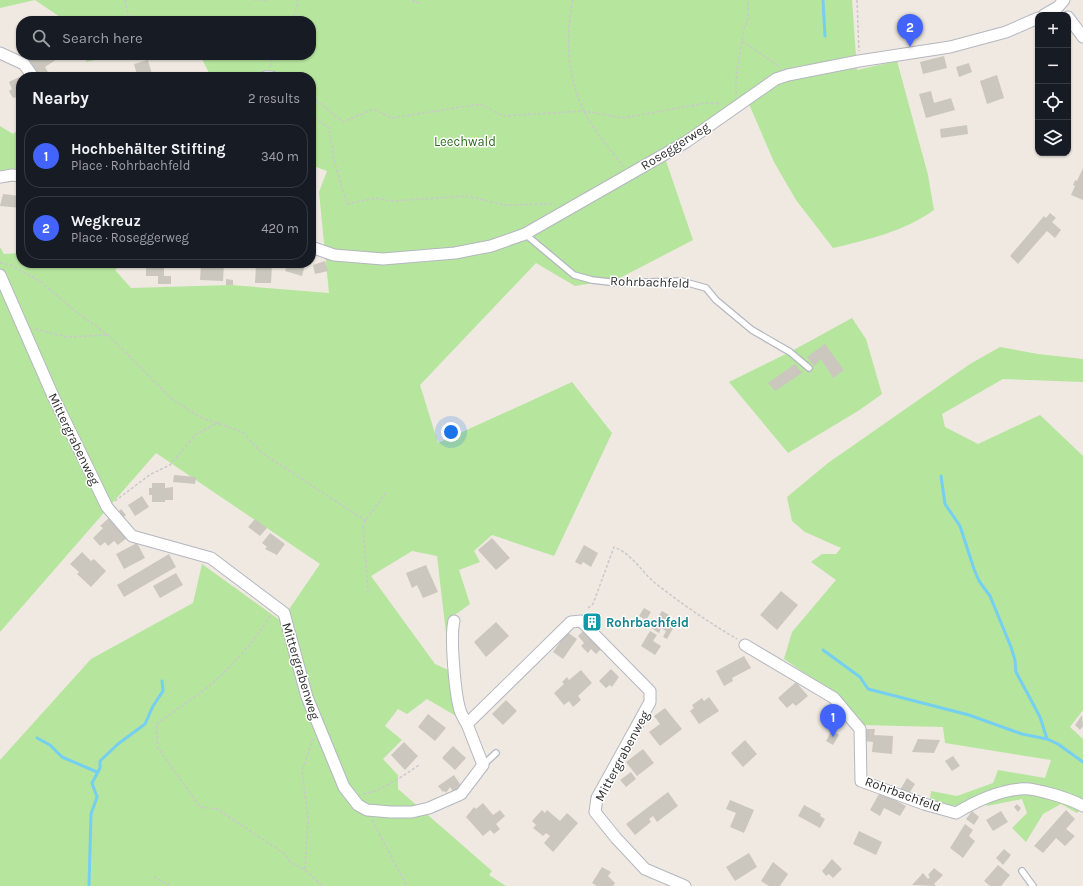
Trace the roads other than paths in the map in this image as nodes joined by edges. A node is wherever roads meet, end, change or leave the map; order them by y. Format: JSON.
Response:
{"nodes":[{"id":1,"x":1064,"y":10,"type":"edge"},
{"id":2,"x":1035,"y":19,"type":"edge"},
{"id":3,"x":1083,"y":37,"type":"edge"},
{"id":4,"x":0,"y":53,"type":"edge"},
{"id":5,"x":30,"y":72,"type":"edge"},
{"id":6,"x":16,"y":173,"type":"edge"},
{"id":7,"x":0,"y":177,"type":"edge"},
{"id":8,"x":525,"y":234,"type":"junction"},
{"id":9,"x":316,"y":249,"type":"edge"},
{"id":10,"x":0,"y":275,"type":"edge"},
{"id":11,"x":809,"y":368,"type":"dead end"},
{"id":12,"x":454,"y":620,"type":"dead end"},
{"id":13,"x":745,"y":645,"type":"road end"},
{"id":14,"x":467,"y":724,"type":"junction"},
{"id":15,"x":496,"y":753,"type":"dead end"},
{"id":16,"x":483,"y":765,"type":"junction"},
{"id":17,"x":1083,"y":806,"type":"edge"},
{"id":18,"x":1022,"y":871,"type":"dead end"},
{"id":19,"x":685,"y":886,"type":"edge"},
{"id":20,"x":1033,"y":886,"type":"edge"}],
"edges":[{"from":1,"to":3,"type":"street"},
{"from":2,"to":8,"type":"street","name":"Roseggerweg"},
{"from":4,"to":5,"type":"street"},
{"from":6,"to":7,"type":"street"},
{"from":8,"to":9,"type":"street","name":"Roseggerweg"},
{"from":8,"to":11,"type":"lane","name":"Rohrbachfeld"},
{"from":10,"to":16,"type":"street","name":"Mittergrabenweg"},
{"from":12,"to":14,"type":"street"},
{"from":13,"to":17,"type":"street","name":"Rohrbachfeld"},
{"from":14,"to":16,"type":"street"},
{"from":14,"to":19,"type":"street","name":"Mittergrabenweg"},
{"from":15,"to":16,"type":"lane"},
{"from":18,"to":20,"type":"lane"}]}
